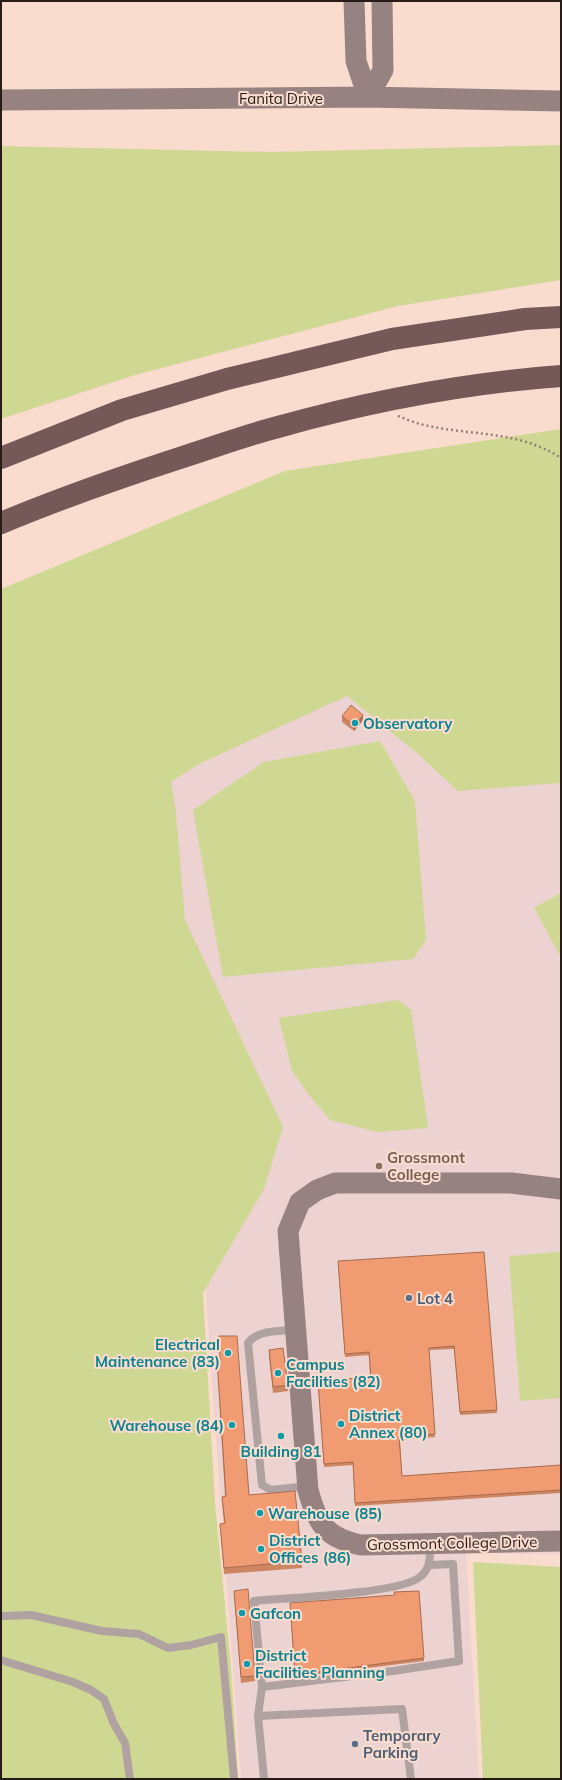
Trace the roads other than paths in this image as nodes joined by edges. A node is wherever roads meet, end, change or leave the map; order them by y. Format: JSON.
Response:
{"nodes":[{"id":1,"x":354,"y":1,"type":"edge"},
{"id":2,"x":382,"y":1,"type":"edge"},
{"id":3,"x":368,"y":97,"type":"junction"},
{"id":4,"x":1,"y":100,"type":"edge"},
{"id":5,"x":561,"y":101,"type":"edge"},
{"id":6,"x":561,"y":317,"type":"edge"},
{"id":7,"x":561,"y":376,"type":"edge"},
{"id":8,"x":1,"y":458,"type":"edge"},
{"id":9,"x":1,"y":524,"type":"edge"},
{"id":10,"x":561,"y":1189,"type":"edge"},
{"id":11,"x":296,"y":1329,"type":"junction"},
{"id":12,"x":307,"y":1486,"type":"junction"},
{"id":13,"x":561,"y":1541,"type":"edge"},
{"id":14,"x":430,"y":1543,"type":"junction"},
{"id":15,"x":430,"y":1565,"type":"junction"},
{"id":16,"x":1,"y":1616,"type":"edge"},
{"id":17,"x":1,"y":1660,"type":"edge"},
{"id":18,"x":262,"y":1687,"type":"junction"},
{"id":19,"x":258,"y":1716,"type":"junction"},
{"id":20,"x":130,"y":1779,"type":"edge"},
{"id":21,"x":234,"y":1779,"type":"edge"},
{"id":22,"x":264,"y":1779,"type":"edge"},
{"id":23,"x":411,"y":1779,"type":"edge"}],
"edges":[{"from":1,"to":3,"type":"street"},
{"from":2,"to":3,"type":"street"},
{"from":3,"to":4,"type":"street","name":"Fanita Drive"},
{"from":3,"to":5,"type":"street","name":"Fanita Drive"},
{"from":6,"to":8,"type":"highway"},
{"from":7,"to":9,"type":"highway"},
{"from":10,"to":11,"type":"street","name":"Grossmont College Drive"},
{"from":11,"to":12,"type":"street","name":"Grossmont College Drive"},
{"from":11,"to":12,"type":"lane"},
{"from":12,"to":14,"type":"street","name":"Grossmont College Drive"},
{"from":13,"to":14,"type":"street","name":"Grossmont College Drive"},
{"from":14,"to":15,"type":"lane"},
{"from":15,"to":18,"type":"lane"},
{"from":15,"to":18,"type":"lane"},
{"from":16,"to":21,"type":"lane"},
{"from":17,"to":20,"type":"lane"},
{"from":18,"to":19,"type":"lane"},
{"from":19,"to":22,"type":"lane"},
{"from":19,"to":23,"type":"lane"}]}
